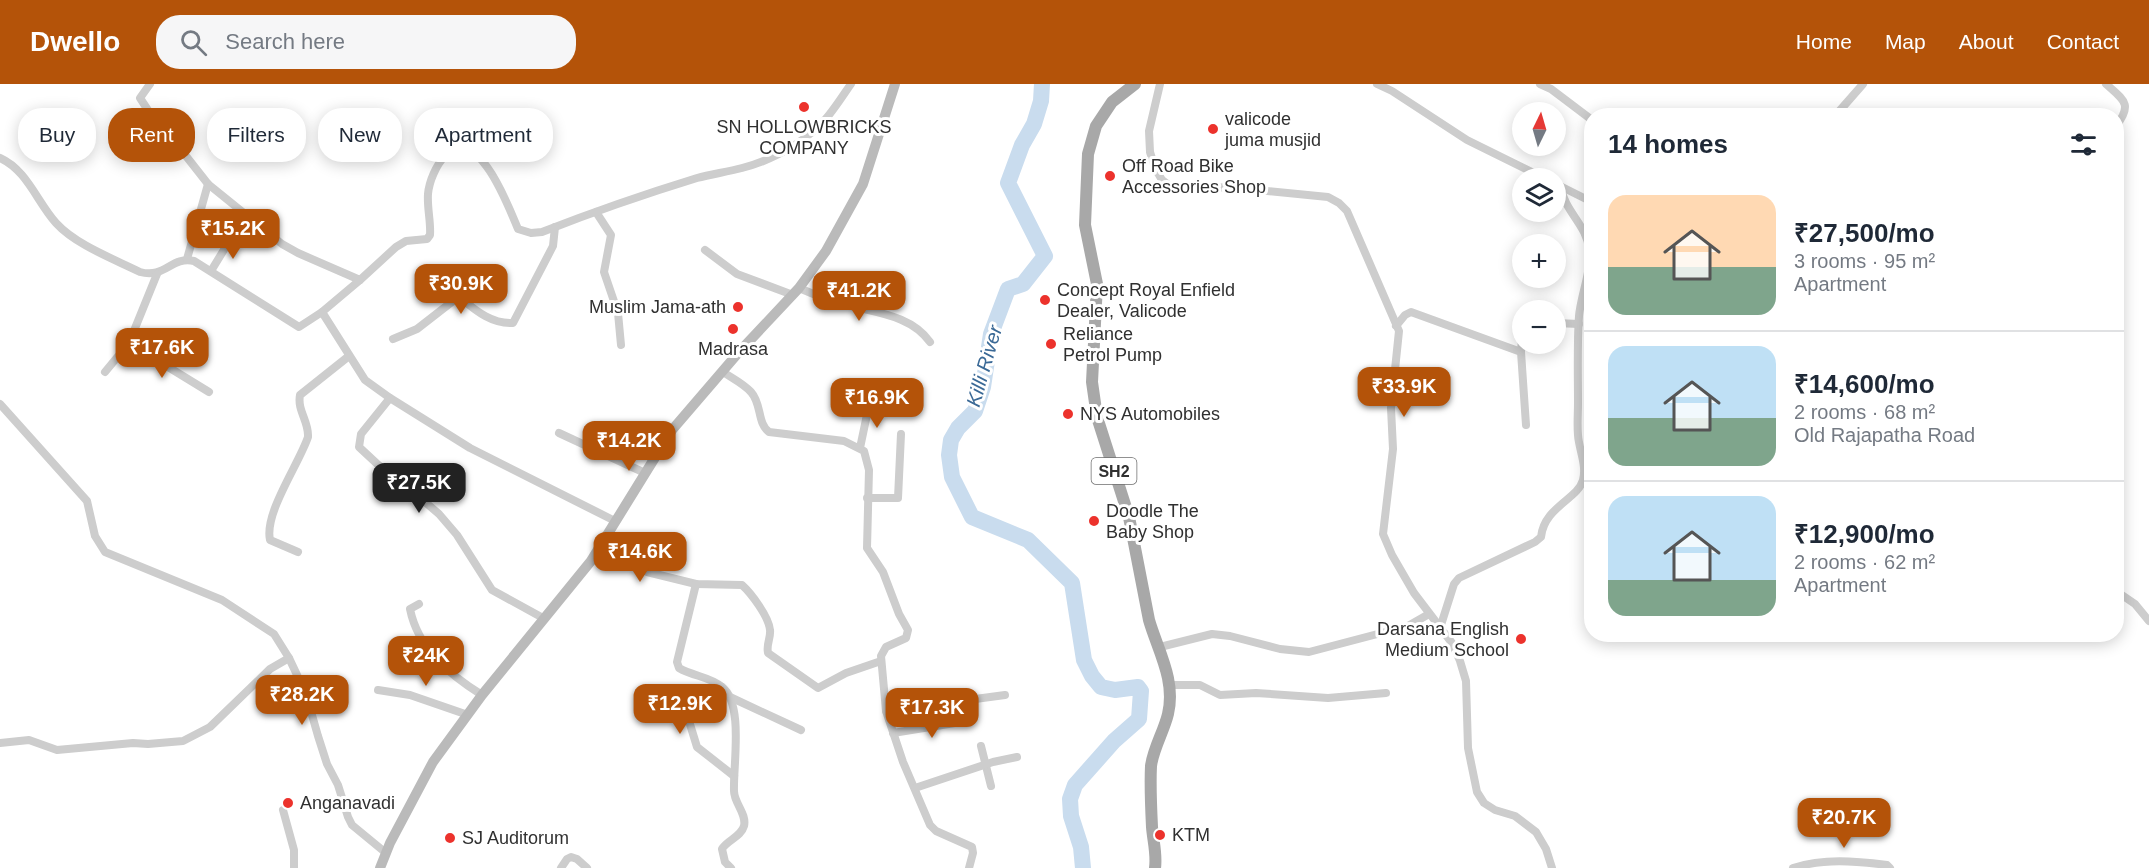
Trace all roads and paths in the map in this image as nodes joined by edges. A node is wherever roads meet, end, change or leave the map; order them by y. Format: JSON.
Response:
{"nodes":[{"id":1,"x":150,"y":84,"type":"edge"},
{"id":2,"x":851,"y":84,"type":"edge"},
{"id":3,"x":895,"y":84,"type":"edge"},
{"id":4,"x":1135,"y":84,"type":"edge"},
{"id":5,"x":1160,"y":84,"type":"edge"},
{"id":6,"x":1377,"y":84,"type":"edge"},
{"id":7,"x":1540,"y":84,"type":"edge"},
{"id":8,"x":1863,"y":84,"type":"edge"},
{"id":9,"x":2106,"y":84,"type":"edge"},
{"id":10,"x":1842,"y":108,"type":"edge"},
{"id":11,"x":1584,"y":114,"type":"edge"},
{"id":12,"x":2124,"y":115,"type":"edge"},
{"id":13,"x":0,"y":158,"type":"edge"},
{"id":14,"x":1524,"y":168,"type":"edge"},
{"id":15,"x":208,"y":184,"type":"junction"},
{"id":16,"x":1566,"y":190,"type":"edge"},
{"id":17,"x":1584,"y":198,"type":"edge"},
{"id":18,"x":1566,"y":203,"type":"edge"},
{"id":19,"x":596,"y":212,"type":"junction"},
{"id":20,"x":555,"y":227,"type":"junction"},
{"id":21,"x":1584,"y":231,"type":"edge"},
{"id":22,"x":233,"y":235,"type":"dead end"},
{"id":23,"x":705,"y":250,"type":"dead end"},
{"id":24,"x":187,"y":259,"type":"junction"},
{"id":25,"x":211,"y":271,"type":"junction"},
{"id":26,"x":157,"y":274,"type":"junction"},
{"id":27,"x":360,"y":280,"type":"junction"},
{"id":28,"x":1584,"y":285,"type":"edge"},
{"id":29,"x":796,"y":291,"type":"junction"},
{"id":30,"x":322,"y":312,"type":"junction"},
{"id":31,"x":1566,"y":323,"type":"edge"},
{"id":32,"x":1579,"y":324,"type":"junction"},
{"id":33,"x":1396,"y":326,"type":"junction"},
{"id":34,"x":393,"y":339,"type":"dead end"},
{"id":35,"x":930,"y":342,"type":"dead end"},
{"id":36,"x":129,"y":343,"type":"junction"},
{"id":37,"x":621,"y":345,"type":"dead end"},
{"id":38,"x":1512,"y":349,"type":"edge"},
{"id":39,"x":1521,"y":354,"type":"edge"},
{"id":40,"x":349,"y":356,"type":"junction"},
{"id":41,"x":105,"y":372,"type":"dead end"},
{"id":42,"x":723,"y":372,"type":"junction"},
{"id":43,"x":209,"y":392,"type":"dead end"},
{"id":44,"x":390,"y":398,"type":"junction"},
{"id":45,"x":0,"y":404,"type":"edge"},
{"id":46,"x":869,"y":405,"type":"dead end"},
{"id":47,"x":1526,"y":425,"type":"dead end"},
{"id":48,"x":558,"y":433,"type":"dead end"},
{"id":49,"x":901,"y":434,"type":"dead end"},
{"id":50,"x":860,"y":448,"type":"junction"},
{"id":51,"x":645,"y":472,"type":"junction"},
{"id":52,"x":867,"y":498,"type":"junction"},
{"id":53,"x":615,"y":521,"type":"junction"},
{"id":54,"x":603,"y":541,"type":"junction"},
{"id":55,"x":298,"y":552,"type":"dead end"},
{"id":56,"x":696,"y":584,"type":"junction"},
{"id":57,"x":2124,"y":596,"type":"edge"},
{"id":58,"x":419,"y":604,"type":"dead end"},
{"id":59,"x":1429,"y":614,"type":"junction"},
{"id":60,"x":543,"y":618,"type":"junction"},
{"id":61,"x":2149,"y":621,"type":"edge"},
{"id":62,"x":1440,"y":628,"type":"junction"},
{"id":63,"x":1160,"y":646,"type":"junction"},
{"id":64,"x":289,"y":658,"type":"junction"},
{"id":65,"x":881,"y":661,"type":"junction"},
{"id":66,"x":1170,"y":685,"type":"junction"},
{"id":67,"x":722,"y":687,"type":"junction"},
{"id":68,"x":378,"y":690,"type":"dead end"},
{"id":69,"x":1386,"y":693,"type":"dead end"},
{"id":70,"x":482,"y":695,"type":"junction"},
{"id":71,"x":1005,"y":695,"type":"dead end"},
{"id":72,"x":730,"y":697,"type":"junction"},
{"id":73,"x":886,"y":711,"type":"junction"},
{"id":74,"x":468,"y":715,"type":"junction"},
{"id":75,"x":967,"y":721,"type":"dead end"},
{"id":76,"x":801,"y":730,"type":"dead end"},
{"id":77,"x":893,"y":733,"type":"junction"},
{"id":78,"x":0,"y":743,"type":"edge"},
{"id":79,"x":981,"y":746,"type":"dead end"},
{"id":80,"x":1017,"y":757,"type":"dead end"},
{"id":81,"x":987,"y":765,"type":"junction"},
{"id":82,"x":734,"y":776,"type":"junction"},
{"id":83,"x":991,"y":786,"type":"dead end"},
{"id":84,"x":915,"y":788,"type":"junction"},
{"id":85,"x":283,"y":810,"type":"dead end"},
{"id":86,"x":386,"y":853,"type":"junction"},
{"id":87,"x":294,"y":868,"type":"edge"},
{"id":88,"x":380,"y":868,"type":"edge"},
{"id":89,"x":561,"y":868,"type":"edge"},
{"id":90,"x":587,"y":868,"type":"edge"},
{"id":91,"x":731,"y":868,"type":"edge"},
{"id":92,"x":969,"y":868,"type":"edge"},
{"id":93,"x":1155,"y":868,"type":"edge"},
{"id":94,"x":1552,"y":868,"type":"edge"},
{"id":95,"x":1793,"y":868,"type":"edge"},
{"id":96,"x":1890,"y":868,"type":"edge"}],
"edges":[{"from":1,"to":15,"type":"street"},
{"from":2,"to":19,"type":"street"},
{"from":3,"to":29,"type":"main road"},
{"from":4,"to":63,"type":"main road","number":"SH2"},
{"from":5,"to":33,"type":"street"},
{"from":6,"to":14,"type":"street"},
{"from":7,"to":11,"type":"street"},
{"from":8,"to":10,"type":"street"},
{"from":9,"to":12,"type":"street"},
{"from":13,"to":26,"type":"street"},
{"from":15,"to":24,"type":"street"},
{"from":15,"to":27,"type":"street"},
{"from":16,"to":17,"type":"street"},
{"from":18,"to":21,"type":"street"},
{"from":19,"to":20,"type":"street"},
{"from":19,"to":37,"type":"street"},
{"from":20,"to":27,"type":"street"},
{"from":20,"to":34,"type":"street"},
{"from":22,"to":25,"type":"street"},
{"from":23,"to":29,"type":"street"},
{"from":24,"to":25,"type":"street"},
{"from":24,"to":26,"type":"street"},
{"from":25,"to":30,"type":"street"},
{"from":26,"to":36,"type":"street"},
{"from":27,"to":30,"type":"street"},
{"from":28,"to":32,"type":"street"},
{"from":29,"to":35,"type":"street"},
{"from":29,"to":42,"type":"main road"},
{"from":30,"to":40,"type":"street"},
{"from":31,"to":32,"type":"street"},
{"from":32,"to":62,"type":"street"},
{"from":33,"to":38,"type":"street"},
{"from":33,"to":59,"type":"street"},
{"from":36,"to":41,"type":"street"},
{"from":36,"to":43,"type":"street"},
{"from":39,"to":47,"type":"street"},
{"from":40,"to":44,"type":"street"},
{"from":40,"to":55,"type":"street"},
{"from":42,"to":50,"type":"street"},
{"from":42,"to":51,"type":"main road"},
{"from":44,"to":53,"type":"street"},
{"from":44,"to":60,"type":"street"},
{"from":45,"to":64,"type":"street"},
{"from":46,"to":50,"type":"street"},
{"from":48,"to":51,"type":"street"},
{"from":49,"to":52,"type":"street"},
{"from":50,"to":52,"type":"street"},
{"from":51,"to":53,"type":"main road"},
{"from":52,"to":65,"type":"street"},
{"from":53,"to":54,"type":"main road"},
{"from":54,"to":56,"type":"street"},
{"from":54,"to":60,"type":"main road"},
{"from":56,"to":65,"type":"street"},
{"from":56,"to":67,"type":"street"},
{"from":57,"to":61,"type":"street"},
{"from":58,"to":70,"type":"street"},
{"from":59,"to":62,"type":"street"},
{"from":59,"to":63,"type":"street"},
{"from":60,"to":70,"type":"main road"},
{"from":62,"to":94,"type":"street"},
{"from":63,"to":66,"type":"main road","number":"SH2"},
{"from":64,"to":78,"type":"street"},
{"from":64,"to":86,"type":"street"},
{"from":65,"to":73,"type":"street"},
{"from":66,"to":69,"type":"street"},
{"from":66,"to":93,"type":"main road","number":"SH2"},
{"from":67,"to":72,"type":"street"},
{"from":67,"to":82,"type":"street"},
{"from":68,"to":74,"type":"street"},
{"from":70,"to":74,"type":"main road"},
{"from":71,"to":73,"type":"street"},
{"from":72,"to":76,"type":"street"},
{"from":72,"to":82,"type":"street"},
{"from":73,"to":77,"type":"street"},
{"from":74,"to":86,"type":"main road"},
{"from":75,"to":77,"type":"street"},
{"from":77,"to":84,"type":"street"},
{"from":79,"to":81,"type":"street"},
{"from":80,"to":81,"type":"street"},
{"from":81,"to":83,"type":"street"},
{"from":81,"to":84,"type":"street"},
{"from":82,"to":91,"type":"street"},
{"from":84,"to":92,"type":"street"},
{"from":85,"to":87,"type":"street"},
{"from":86,"to":88,"type":"main road"},
{"from":89,"to":90,"type":"street"},
{"from":95,"to":96,"type":"street"}]}
